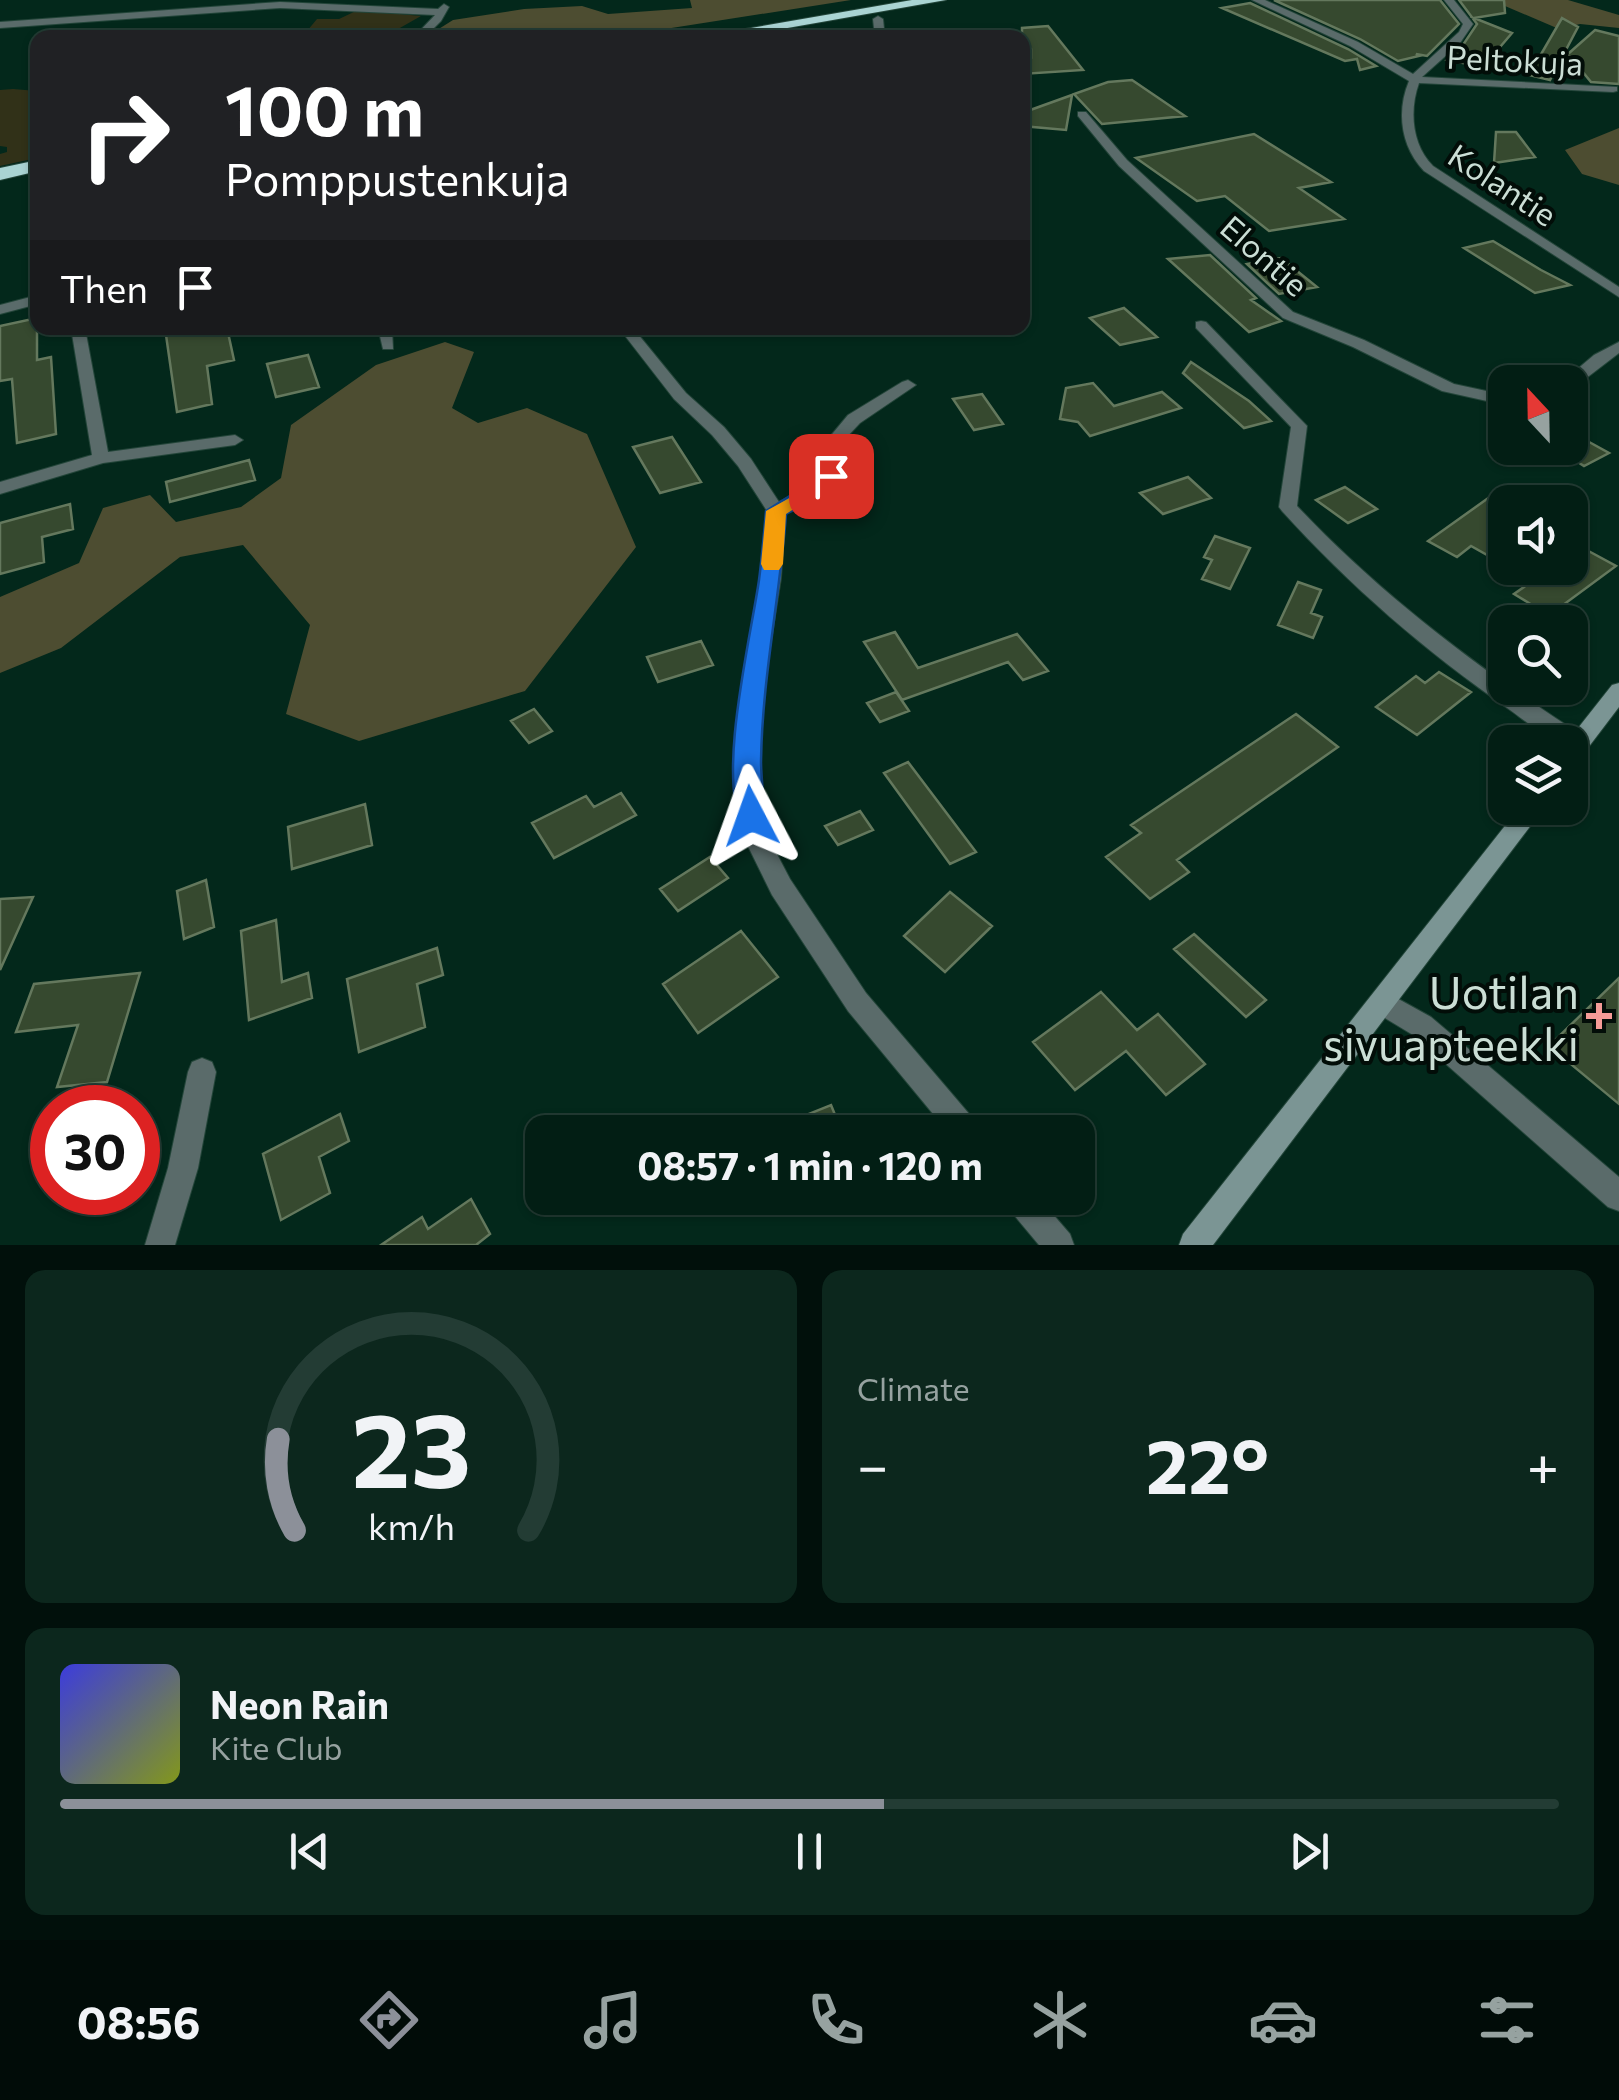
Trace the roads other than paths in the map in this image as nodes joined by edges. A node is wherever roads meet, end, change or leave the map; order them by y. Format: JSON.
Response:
{"nodes":[{"id":1,"x":110,"y":0,"type":"edge"},
{"id":2,"x":446,"y":0,"type":"edge"},
{"id":3,"x":939,"y":0,"type":"edge"},
{"id":4,"x":1257,"y":0,"type":"edge"},
{"id":5,"x":1449,"y":0,"type":"edge"},
{"id":6,"x":442,"y":12,"type":"junction"},
{"id":7,"x":93,"y":17,"type":"junction"},
{"id":8,"x":878,"y":19,"type":"dead end"},
{"id":9,"x":0,"y":25,"type":"edge"},
{"id":10,"x":425,"y":30,"type":"edge"},
{"id":11,"x":750,"y":30,"type":"edge"},
{"id":12,"x":879,"y":30,"type":"edge"},
{"id":13,"x":1415,"y":80,"type":"junction"},
{"id":14,"x":1613,"y":88,"type":"dead end"},
{"id":15,"x":1082,"y":114,"type":"dead end"},
{"id":16,"x":30,"y":167,"type":"edge"},
{"id":17,"x":0,"y":174,"type":"edge"},
{"id":18,"x":1619,"y":294,"type":"edge"},
{"id":19,"x":30,"y":301,"type":"edge"},
{"id":20,"x":0,"y":310,"type":"edge"},
{"id":21,"x":1201,"y":325,"type":"dead end"},
{"id":22,"x":79,"y":335,"type":"edge"},
{"id":23,"x":386,"y":335,"type":"edge"},
{"id":24,"x":632,"y":335,"type":"edge"},
{"id":25,"x":388,"y":346,"type":"dead end"},
{"id":26,"x":1619,"y":347,"type":"edge"},
{"id":27,"x":1588,"y":368,"type":"edge"},
{"id":28,"x":908,"y":385,"type":"dead end"},
{"id":29,"x":1488,"y":398,"type":"edge"},
{"id":30,"x":235,"y":440,"type":"dead end"},
{"id":31,"x":101,"y":458,"type":"junction"},
{"id":32,"x":0,"y":488,"type":"edge"},
{"id":33,"x":776,"y":511,"type":"junction"},
{"id":34,"x":1619,"y":692,"type":"edge"},
{"id":35,"x":1542,"y":725,"type":"edge"},
{"id":36,"x":1588,"y":731,"type":"edge"},
{"id":37,"x":1519,"y":825,"type":"edge"},
{"id":38,"x":1384,"y":1003,"type":"junction"},
{"id":39,"x":202,"y":1072,"type":"dead end"},
{"id":40,"x":952,"y":1115,"type":"edge"},
{"id":41,"x":1619,"y":1196,"type":"edge"},
{"id":42,"x":1034,"y":1215,"type":"edge"},
{"id":43,"x":160,"y":1245,"type":"edge"},
{"id":44,"x":1059,"y":1245,"type":"edge"},
{"id":45,"x":1194,"y":1245,"type":"edge"}],
"edges":[{"from":1,"to":7,"type":"street"},
{"from":2,"to":6,"type":"street"},
{"from":3,"to":11,"type":"highway"},
{"from":4,"to":13,"type":"street"},
{"from":5,"to":13,"type":"street"},
{"from":6,"to":7,"type":"street"},
{"from":6,"to":10,"type":"street"},
{"from":7,"to":9,"type":"street"},
{"from":8,"to":12,"type":"street"},
{"from":13,"to":14,"type":"street","name":"Peltokuja"},
{"from":13,"to":18,"type":"street","name":"Kolantie"},
{"from":15,"to":29,"type":"street","name":"Elontie"},
{"from":16,"to":17,"type":"highway"},
{"from":19,"to":20,"type":"street"},
{"from":21,"to":35,"type":"street"},
{"from":22,"to":31,"type":"street"},
{"from":23,"to":25,"type":"street"},
{"from":24,"to":33,"type":"street"},
{"from":26,"to":27,"type":"street"},
{"from":28,"to":33,"type":"street"},
{"from":30,"to":31,"type":"street"},
{"from":31,"to":32,"type":"street"},
{"from":33,"to":40,"type":"street"},
{"from":34,"to":36,"type":"main road"},
{"from":37,"to":38,"type":"main road"},
{"from":38,"to":41,"type":"street"},
{"from":38,"to":45,"type":"main road"},
{"from":39,"to":43,"type":"street"},
{"from":42,"to":44,"type":"street"}]}
